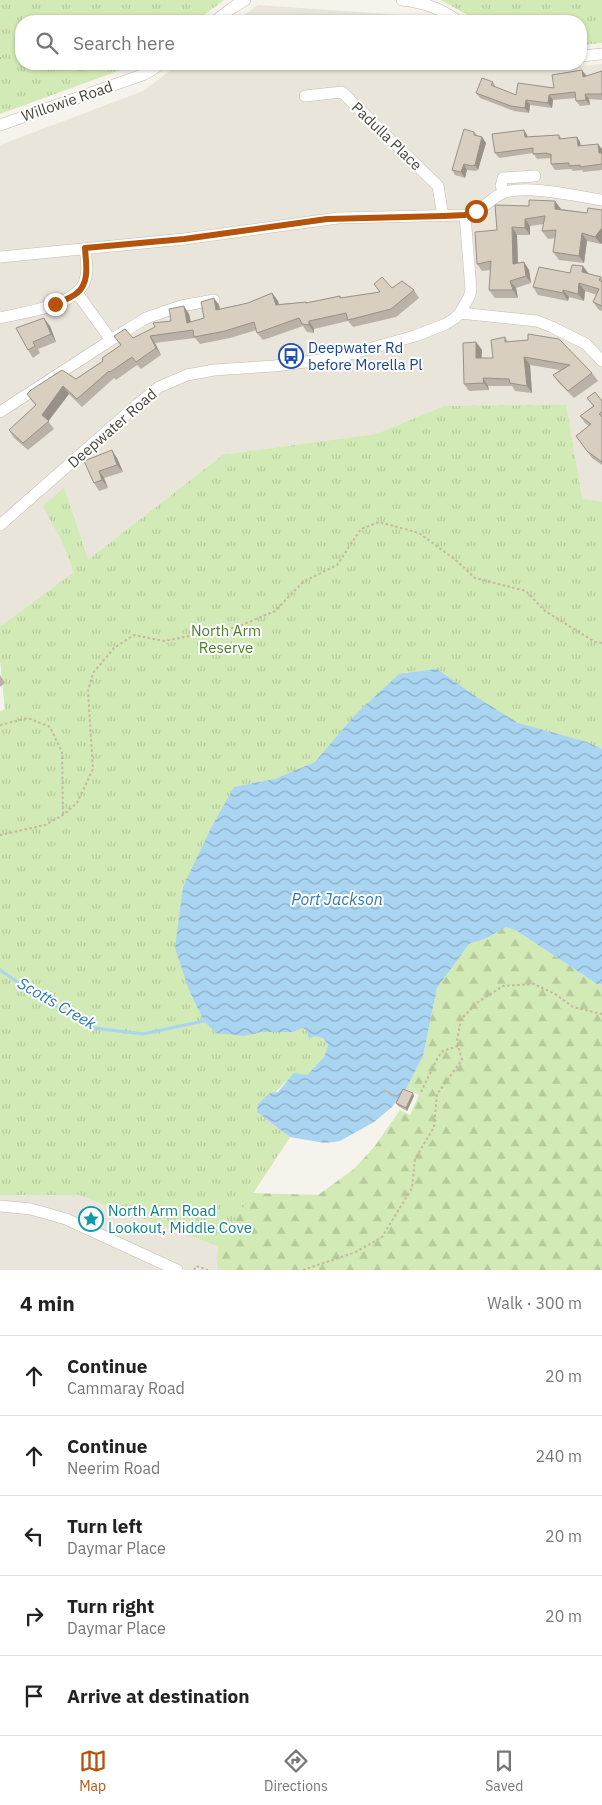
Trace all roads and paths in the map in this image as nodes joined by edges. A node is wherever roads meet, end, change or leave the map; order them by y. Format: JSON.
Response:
{"nodes":[{"id":1,"x":245,"y":0,"type":"edge"},
{"id":2,"x":402,"y":0,"type":"edge"},
{"id":3,"x":223,"y":15,"type":"edge"},
{"id":4,"x":447,"y":15,"type":"edge"},
{"id":5,"x":602,"y":54,"type":"edge"},
{"id":6,"x":587,"y":55,"type":"edge"},
{"id":7,"x":151,"y":70,"type":"edge"},
{"id":8,"x":304,"y":96,"type":"dead end"},
{"id":9,"x":0,"y":124,"type":"edge"},
{"id":10,"x":535,"y":176,"type":"dead end"},
{"id":11,"x":505,"y":192,"type":"junction"},
{"id":12,"x":602,"y":200,"type":"edge"},
{"id":13,"x":465,"y":215,"type":"junction"},
{"id":14,"x":444,"y":216,"type":"junction"},
{"id":15,"x":85,"y":248,"type":"junction"},
{"id":16,"x":0,"y":257,"type":"edge"},
{"id":17,"x":77,"y":293,"type":"junction"},
{"id":18,"x":214,"y":300,"type":"edge"},
{"id":19,"x":460,"y":313,"type":"junction"},
{"id":20,"x":0,"y":318,"type":"edge"},
{"id":21,"x":111,"y":340,"type":"junction"},
{"id":22,"x":602,"y":361,"type":"edge"},
{"id":23,"x":0,"y":412,"type":"edge"},
{"id":24,"x":0,"y":525,"type":"edge"},
{"id":25,"x":602,"y":643,"type":"edge"},
{"id":26,"x":0,"y":725,"type":"edge"},
{"id":27,"x":63,"y":816,"type":"junction"},
{"id":28,"x":0,"y":835,"type":"edge"},
{"id":29,"x":602,"y":1014,"type":"edge"},
{"id":30,"x":458,"y":1046,"type":"junction"},
{"id":31,"x":384,"y":1090,"type":"dead end"},
{"id":32,"x":422,"y":1092,"type":"dead end"},
{"id":33,"x":402,"y":1099,"type":"edge"},
{"id":34,"x":0,"y":1206,"type":"edge"},
{"id":35,"x":177,"y":1270,"type":"edge"},
{"id":36,"x":194,"y":1270,"type":"edge"},
{"id":37,"x":208,"y":1270,"type":"edge"},
{"id":38,"x":302,"y":1270,"type":"edge"}],
"edges":[{"from":1,"to":3,"type":"street"},
{"from":2,"to":4,"type":"street"},
{"from":5,"to":6,"type":"street"},
{"from":7,"to":9,"type":"street","name":"Willowie Road"},
{"from":8,"to":14,"type":"street","name":"Padulla Place"},
{"from":10,"to":11,"type":"street"},
{"from":11,"to":12,"type":"street"},
{"from":11,"to":13,"type":"street"},
{"from":13,"to":14,"type":"street"},
{"from":13,"to":19,"type":"street"},
{"from":14,"to":15,"type":"street"},
{"from":15,"to":16,"type":"street"},
{"from":15,"to":17,"type":"street"},
{"from":17,"to":20,"type":"street"},
{"from":17,"to":21,"type":"street"},
{"from":18,"to":21,"type":"street"},
{"from":19,"to":22,"type":"street"},
{"from":19,"to":24,"type":"street","name":"Deepwater Road"},
{"from":21,"to":23,"type":"street"},
{"from":25,"to":27,"type":"path"},
{"from":26,"to":27,"type":"path"},
{"from":27,"to":28,"type":"path"},
{"from":29,"to":30,"type":"path"},
{"from":30,"to":32,"type":"path"},
{"from":30,"to":38,"type":"path"},
{"from":31,"to":33,"type":"path"},
{"from":34,"to":35,"type":"street"},
{"from":36,"to":37,"type":"path"}]}
